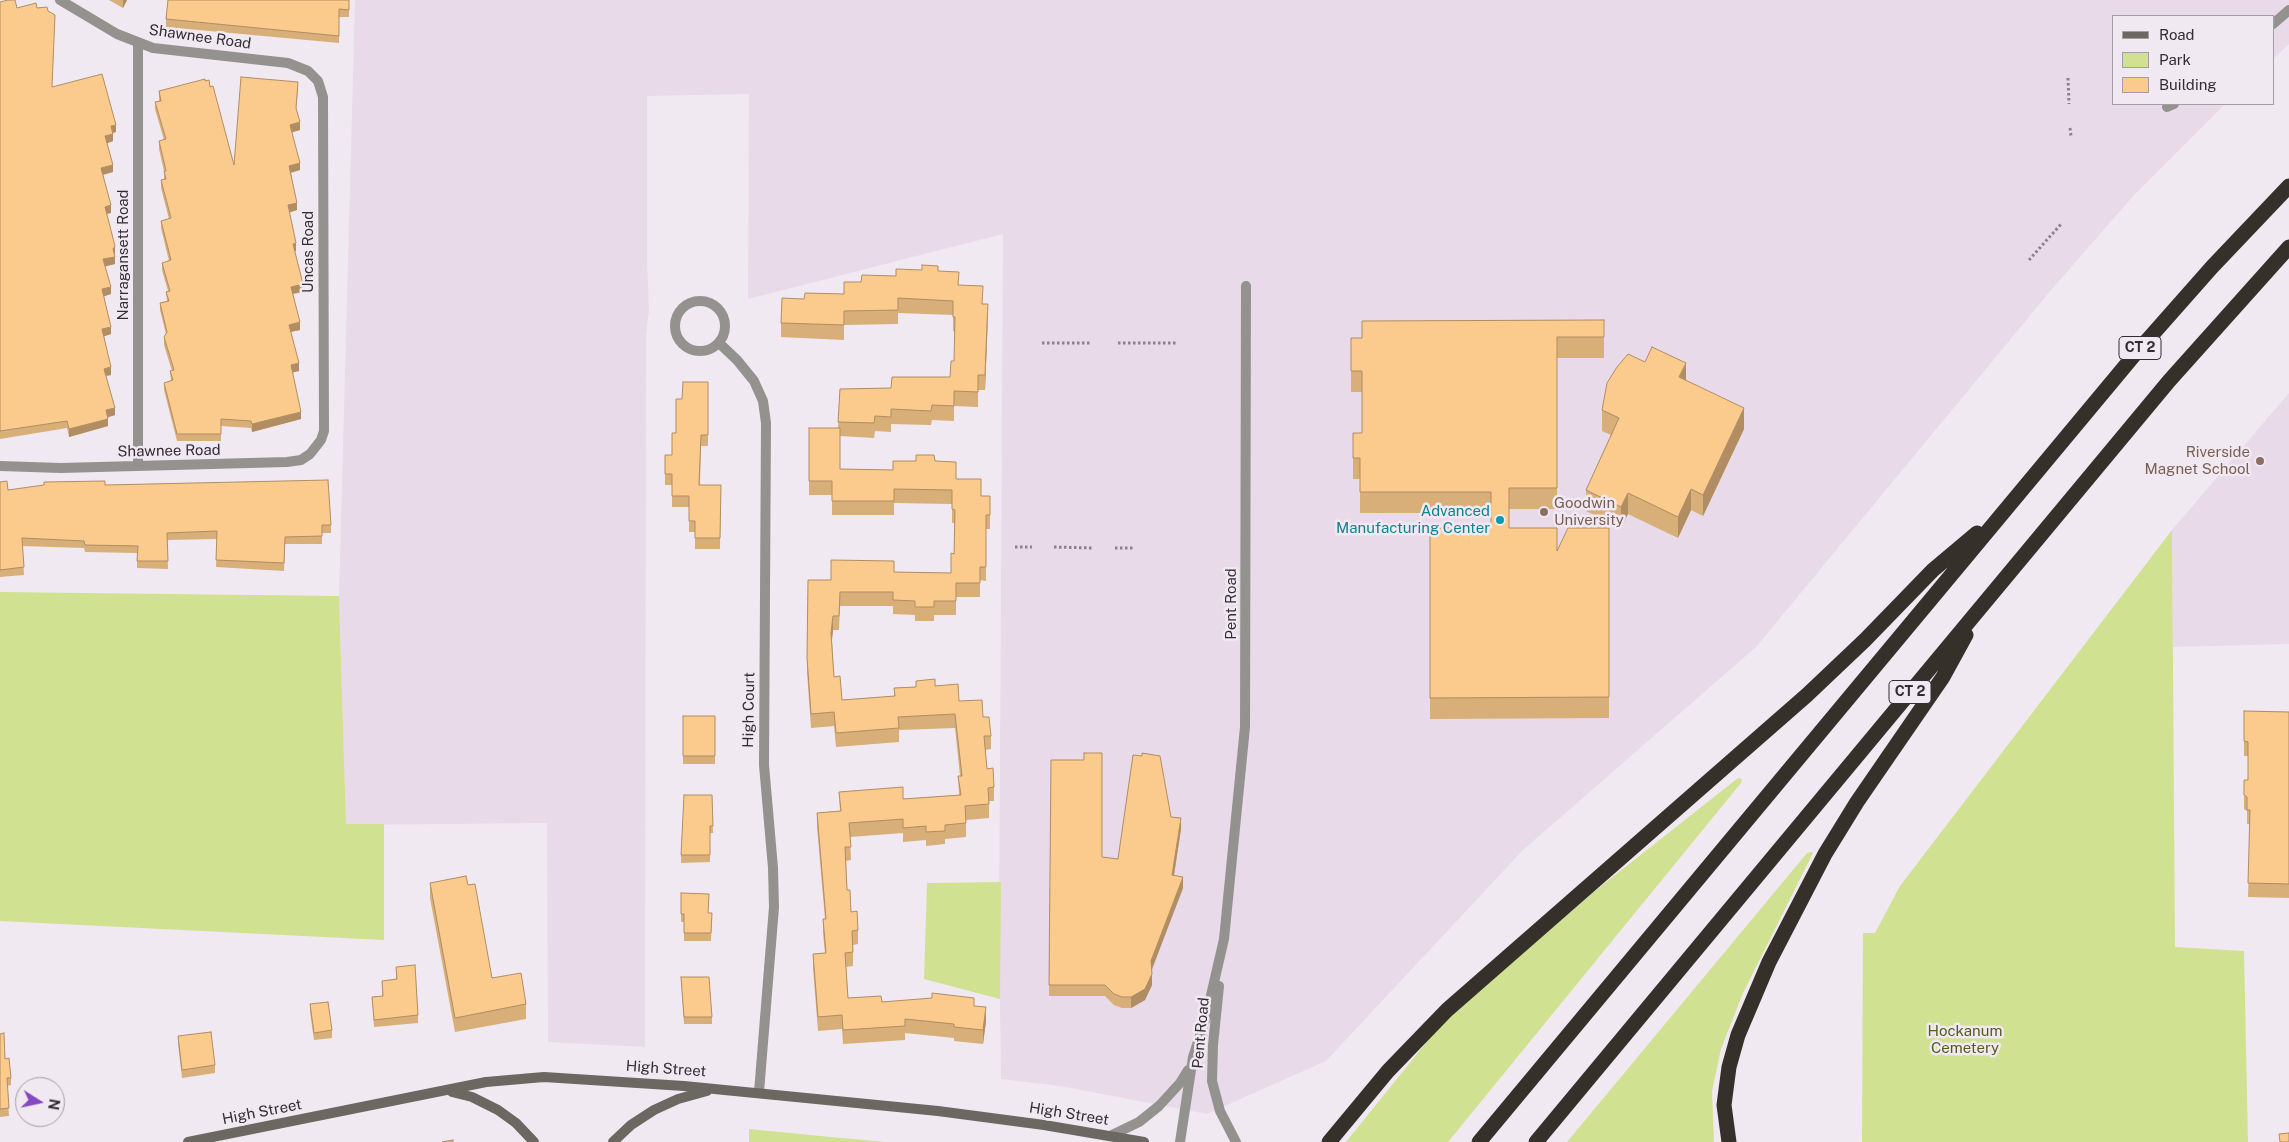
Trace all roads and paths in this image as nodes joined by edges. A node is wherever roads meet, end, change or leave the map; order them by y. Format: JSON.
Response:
{"nodes":[{"id":1,"x":60,"y":0,"type":"edge"},
{"id":2,"x":2289,"y":10,"type":"edge"},
{"id":3,"x":2274,"y":23,"type":"edge"},
{"id":4,"x":138,"y":43,"type":"junction"},
{"id":5,"x":314,"y":75,"type":"joint"},
{"id":6,"x":2068,"y":78,"type":"dead end"},
{"id":7,"x":2069,"y":104,"type":"dead end"},
{"id":8,"x":2070,"y":128,"type":"dead end"},
{"id":9,"x":2071,"y":136,"type":"dead end"},
{"id":10,"x":2289,"y":186,"type":"edge"},
{"id":11,"x":2062,"y":223,"type":"dead end"},
{"id":12,"x":2289,"y":247,"type":"edge"},
{"id":13,"x":2029,"y":260,"type":"dead end"},
{"id":14,"x":1246,"y":286,"type":"dead end"},
{"id":15,"x":719,"y":343,"type":"junction"},
{"id":16,"x":1042,"y":343,"type":"dead end"},
{"id":17,"x":1092,"y":343,"type":"dead end"},
{"id":18,"x":1118,"y":343,"type":"dead end"},
{"id":19,"x":1176,"y":343,"type":"dead end"},
{"id":20,"x":324,"y":431,"type":"joint"},
{"id":21,"x":0,"y":466,"type":"edge"},
{"id":22,"x":138,"y":466,"type":"junction"},
{"id":23,"x":1999,"y":518,"type":"junction"},
{"id":24,"x":1015,"y":547,"type":"dead end"},
{"id":25,"x":1032,"y":547,"type":"dead end"},
{"id":26,"x":1054,"y":547,"type":"dead end"},
{"id":27,"x":1092,"y":548,"type":"dead end"},
{"id":28,"x":1115,"y":548,"type":"dead end"},
{"id":29,"x":1133,"y":548,"type":"dead end"},
{"id":30,"x":1974,"y":615,"type":"junction"},
{"id":31,"x":1226,"y":921,"type":"junction"},
{"id":32,"x":1193,"y":1057,"type":"junction"},
{"id":33,"x":722,"y":1089,"type":"junction"},
{"id":34,"x":446,"y":1091,"type":"junction"},
{"id":35,"x":759,"y":1092,"type":"junction"},
{"id":36,"x":1110,"y":1136,"type":"junction"},
{"id":37,"x":188,"y":1142,"type":"edge"},
{"id":38,"x":534,"y":1142,"type":"edge"},
{"id":39,"x":613,"y":1142,"type":"edge"},
{"id":40,"x":1144,"y":1142,"type":"edge"},
{"id":41,"x":1180,"y":1142,"type":"edge"},
{"id":42,"x":1236,"y":1142,"type":"edge"},
{"id":43,"x":1329,"y":1142,"type":"edge"},
{"id":44,"x":1479,"y":1142,"type":"edge"},
{"id":45,"x":1536,"y":1142,"type":"edge"},
{"id":46,"x":1729,"y":1142,"type":"edge"}],
"edges":[{"from":1,"to":4,"type":"street","name":"Shawnee Road"},
{"from":2,"to":3,"type":"street"},
{"from":4,"to":5,"type":"street","name":"Shawnee Road"},
{"from":4,"to":22,"type":"street","name":"Narragansett Road"},
{"from":5,"to":20,"type":"street","name":"Uncas Road"},
{"from":6,"to":7,"type":"path"},
{"from":8,"to":9,"type":"path"},
{"from":10,"to":23,"type":"highway","number":"CT 2"},
{"from":11,"to":13,"type":"path"},
{"from":12,"to":30,"type":"highway","number":"CT 2"},
{"from":14,"to":31,"type":"street","name":"Pent Road"},
{"from":15,"to":15,"type":"street"},
{"from":15,"to":35,"type":"street","name":"High Court"},
{"from":16,"to":17,"type":"path"},
{"from":18,"to":19,"type":"path"},
{"from":20,"to":22,"type":"street","name":"Shawnee Road"},
{"from":21,"to":22,"type":"street","name":"Shawnee Road"},
{"from":23,"to":43,"type":"highway"},
{"from":23,"to":44,"type":"highway","number":"CT 2"},
{"from":24,"to":25,"type":"path"},
{"from":26,"to":27,"type":"path"},
{"from":28,"to":29,"type":"path"},
{"from":30,"to":45,"type":"highway","number":"CT 2"},
{"from":30,"to":46,"type":"highway"},
{"from":31,"to":32,"type":"street","name":"Pent Road"},
{"from":31,"to":42,"type":"street","name":"Pent Road"},
{"from":32,"to":36,"type":"street","name":"Pent Road"},
{"from":32,"to":41,"type":"street","name":"Pent Road"},
{"from":33,"to":34,"type":"main road","name":"High Street"},
{"from":33,"to":35,"type":"main road","name":"High Street"},
{"from":33,"to":39,"type":"main road"},
{"from":34,"to":37,"type":"main road","name":"High Street"},
{"from":34,"to":38,"type":"main road"},
{"from":35,"to":36,"type":"main road","name":"High Street"},
{"from":36,"to":40,"type":"main road","name":"High Street"}]}
